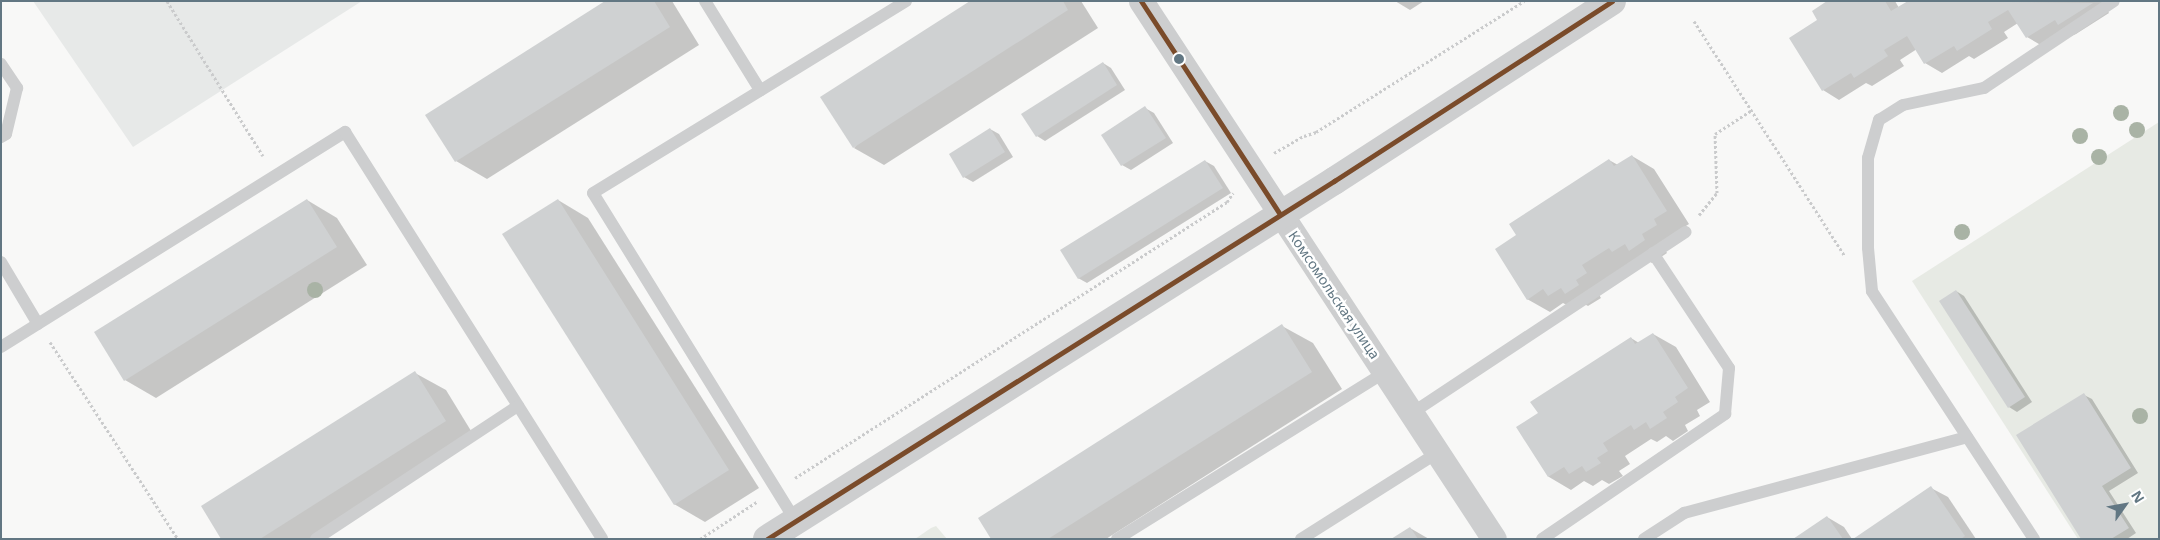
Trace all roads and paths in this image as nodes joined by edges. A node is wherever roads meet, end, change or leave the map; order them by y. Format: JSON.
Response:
{"nodes":[{"id":1,"x":167,"y":1,"type":"edge"},
{"id":2,"x":705,"y":1,"type":"edge"},
{"id":3,"x":906,"y":1,"type":"edge"},
{"id":4,"x":1141,"y":1,"type":"edge"},
{"id":5,"x":1524,"y":1,"type":"edge"},
{"id":6,"x":1612,"y":1,"type":"edge"},
{"id":7,"x":2114,"y":1,"type":"edge"},
{"id":8,"x":1694,"y":21,"type":"dead end"},
{"id":9,"x":1,"y":64,"type":"edge"},
{"id":10,"x":760,"y":90,"type":"junction"},
{"id":11,"x":1752,"y":110,"type":"junction"},
{"id":12,"x":1,"y":137,"type":"edge"},
{"id":13,"x":1249,"y":168,"type":"junction"},
{"id":14,"x":275,"y":176,"type":"junction"},
{"id":15,"x":1280,"y":214,"type":"junction"},
{"id":16,"x":1685,"y":232,"type":"joint"},
{"id":17,"x":1653,"y":254,"type":"junction"},
{"id":18,"x":1,"y":262,"type":"edge"},
{"id":19,"x":1872,"y":291,"type":"junction"},
{"id":20,"x":38,"y":324,"type":"junction"},
{"id":21,"x":1,"y":347,"type":"edge"},
{"id":22,"x":1385,"y":372,"type":"junction"},
{"id":23,"x":518,"y":406,"type":"junction"},
{"id":24,"x":1412,"y":413,"type":"junction"},
{"id":25,"x":1967,"y":436,"type":"junction"},
{"id":26,"x":1437,"y":453,"type":"junction"},
{"id":27,"x":776,"y":490,"type":"junction"},
{"id":28,"x":795,"y":520,"type":"junction"},
{"id":29,"x":178,"y":539,"type":"edge"},
{"id":30,"x":316,"y":539,"type":"edge"},
{"id":31,"x":602,"y":539,"type":"edge"},
{"id":32,"x":700,"y":539,"type":"edge"},
{"id":33,"x":767,"y":539,"type":"edge"},
{"id":34,"x":1117,"y":539,"type":"edge"},
{"id":35,"x":1301,"y":539,"type":"edge"},
{"id":36,"x":1494,"y":539,"type":"edge"},
{"id":37,"x":1542,"y":539,"type":"edge"},
{"id":38,"x":1644,"y":539,"type":"edge"},
{"id":39,"x":2034,"y":539,"type":"edge"}],
"edges":[{"from":1,"to":14,"type":"path"},
{"from":2,"to":10,"type":"lane"},
{"from":3,"to":10,"type":"lane"},
{"from":4,"to":13,"type":"street","name":"Комсомольская улица"},
{"from":5,"to":13,"type":"path"},
{"from":6,"to":15,"type":"street"},
{"from":7,"to":19,"type":"lane"},
{"from":8,"to":11,"type":"path"},
{"from":9,"to":12,"type":"lane"},
{"from":10,"to":27,"type":"lane"},
{"from":11,"to":16,"type":"path"},
{"from":11,"to":19,"type":"path"},
{"from":13,"to":15,"type":"street","name":"Комсомольская улица"},
{"from":13,"to":27,"type":"path"},
{"from":14,"to":20,"type":"lane"},
{"from":14,"to":23,"type":"lane"},
{"from":15,"to":22,"type":"street","name":"Комсомольская улица"},
{"from":15,"to":28,"type":"street"},
{"from":16,"to":17,"type":"lane"},
{"from":17,"to":24,"type":"lane"},
{"from":17,"to":37,"type":"lane"},
{"from":18,"to":20,"type":"lane"},
{"from":19,"to":25,"type":"lane"},
{"from":20,"to":21,"type":"lane"},
{"from":20,"to":29,"type":"path"},
{"from":22,"to":24,"type":"street","name":"Комсомольская улица"},
{"from":22,"to":34,"type":"lane"},
{"from":23,"to":30,"type":"lane"},
{"from":23,"to":31,"type":"lane"},
{"from":24,"to":26,"type":"street","name":"Комсомольская улица"},
{"from":25,"to":38,"type":"lane"},
{"from":25,"to":39,"type":"lane"},
{"from":26,"to":35,"type":"lane"},
{"from":26,"to":36,"type":"street","name":"Комсомольская улица"},
{"from":27,"to":28,"type":"lane"},
{"from":27,"to":32,"type":"path"},
{"from":28,"to":33,"type":"street"}]}
